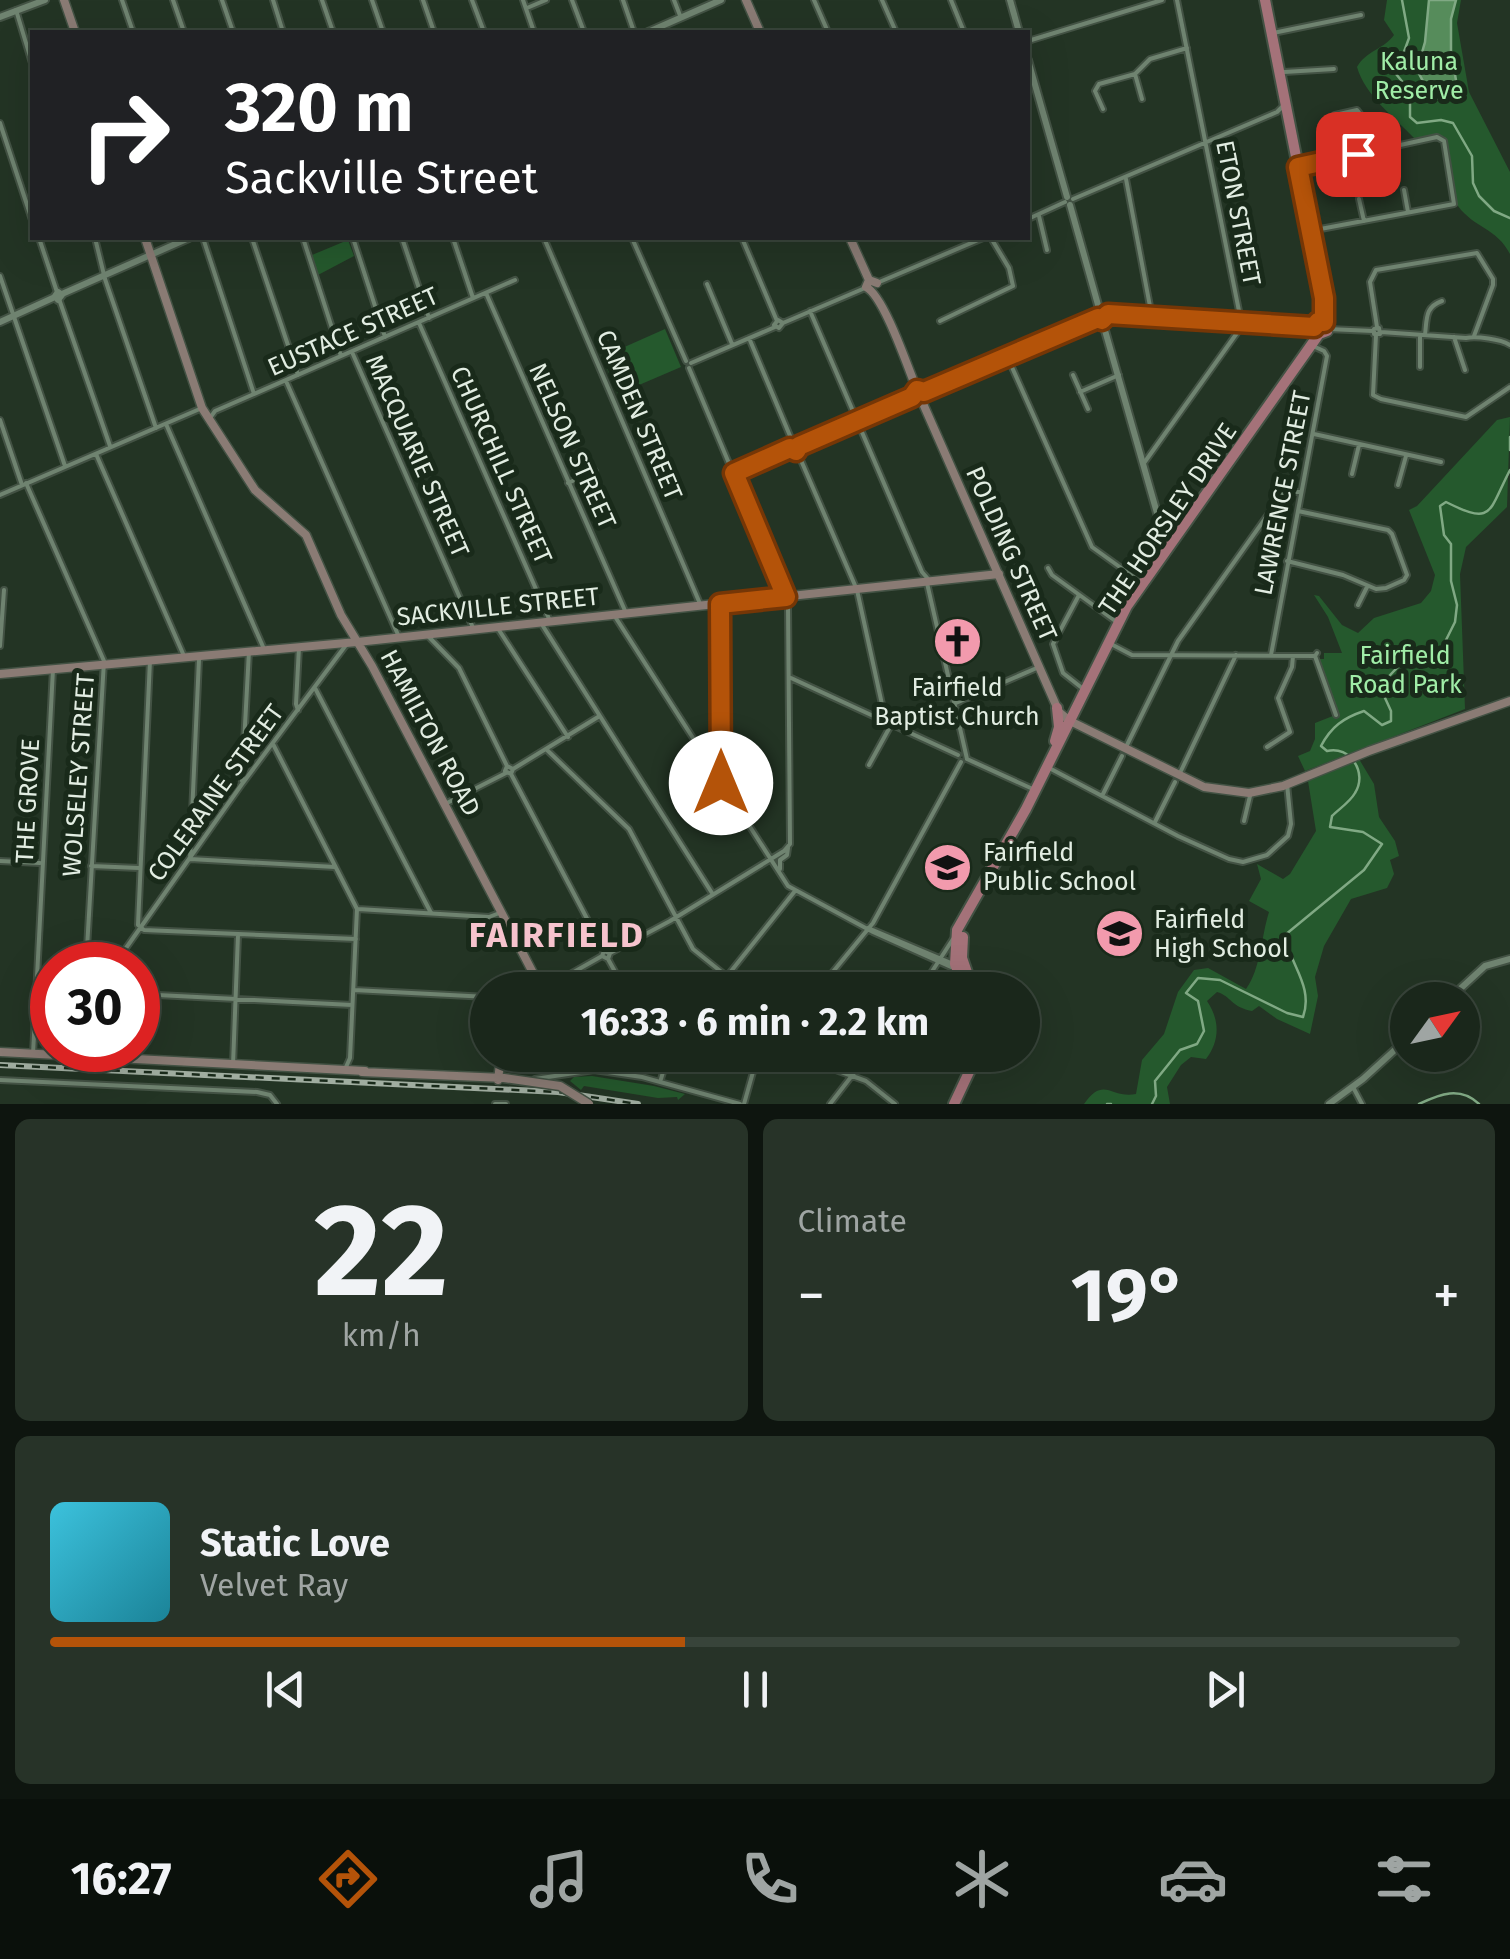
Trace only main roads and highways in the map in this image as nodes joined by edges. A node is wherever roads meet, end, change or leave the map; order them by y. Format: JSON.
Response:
{"nodes":[{"id":1,"x":746,"y":0,"type":"edge"},
{"id":2,"x":1265,"y":0,"type":"edge"},
{"id":3,"x":66,"y":2,"type":"edge"},
{"id":4,"x":74,"y":30,"type":"edge"},
{"id":5,"x":759,"y":30,"type":"edge"},
{"id":6,"x":147,"y":240,"type":"edge"},
{"id":7,"x":851,"y":240,"type":"edge"},
{"id":8,"x":999,"y":574,"type":"junction"},
{"id":9,"x":341,"y":615,"type":"junction"},
{"id":10,"x":346,"y":645,"type":"junction"},
{"id":11,"x":0,"y":674,"type":"edge"},
{"id":12,"x":1510,"y":701,"type":"edge"},
{"id":13,"x":1057,"y":708,"type":"junction"},
{"id":14,"x":1070,"y":721,"type":"junction"},
{"id":15,"x":1094,"y":733,"type":"junction"},
{"id":16,"x":1063,"y":735,"type":"junction"},
{"id":17,"x":1038,"y":784,"type":"junction"},
{"id":18,"x":1008,"y":842,"type":"junction"},
{"id":19,"x":959,"y":966,"type":"junction"},
{"id":20,"x":531,"y":972,"type":"edge"},
{"id":21,"x":962,"y":972,"type":"edge"},
{"id":22,"x":0,"y":1052,"type":"edge"},
{"id":23,"x":30,"y":1054,"type":"edge"},
{"id":24,"x":160,"y":1060,"type":"edge"},
{"id":25,"x":346,"y":1068,"type":"junction"},
{"id":26,"x":365,"y":1071,"type":"junction"},
{"id":27,"x":499,"y":1072,"type":"edge"},
{"id":28,"x":971,"y":1072,"type":"edge"},
{"id":29,"x":499,"y":1079,"type":"junction"},
{"id":30,"x":586,"y":1104,"type":"edge"},
{"id":31,"x":957,"y":1104,"type":"edge"}],
"edges":[{"from":1,"to":5,"type":"main road"},
{"from":2,"to":14,"type":"main road","name":"THE HORSLEY DRIVE"},
{"from":3,"to":4,"type":"main road"},
{"from":6,"to":9,"type":"main road","name":"HAMILTON ROAD"},
{"from":7,"to":8,"type":"main road","name":"POLDING STREET"},
{"from":8,"to":10,"type":"main road","name":"SACKVILLE STREET"},
{"from":8,"to":13,"type":"main road","name":"POLDING STREET"},
{"from":9,"to":10,"type":"main road","name":"HAMILTON ROAD"},
{"from":9,"to":10,"type":"main road"},
{"from":10,"to":11,"type":"main road","name":"SACKVILLE STREET"},
{"from":10,"to":20,"type":"main road","name":"HAMILTON ROAD"},
{"from":12,"to":15,"type":"main road","name":"POLDING STREET"},
{"from":13,"to":14,"type":"main road","name":"POLDING STREET"},
{"from":13,"to":17,"type":"main road"},
{"from":14,"to":15,"type":"main road","name":"POLDING STREET"},
{"from":14,"to":16,"type":"main road","name":"THE HORSLEY DRIVE"},
{"from":15,"to":16,"type":"main road"},
{"from":16,"to":17,"type":"main road","name":"THE HORSLEY DRIVE"},
{"from":17,"to":18,"type":"main road","name":"THE HORSLEY DRIVE"},
{"from":18,"to":19,"type":"main road","name":"THE HORSLEY DRIVE"},
{"from":18,"to":19,"type":"main road","name":"THE HORSLEY DRIVE"},
{"from":19,"to":21,"type":"main road","name":"THE HORSLEY DRIVE"},
{"from":22,"to":23,"type":"main road"},
{"from":24,"to":25,"type":"main road"},
{"from":25,"to":26,"type":"main road"},
{"from":25,"to":26,"type":"main road"},
{"from":26,"to":29,"type":"main road"},
{"from":27,"to":29,"type":"main road"},
{"from":28,"to":31,"type":"main road"},
{"from":29,"to":30,"type":"main road","bridge":true}]}
